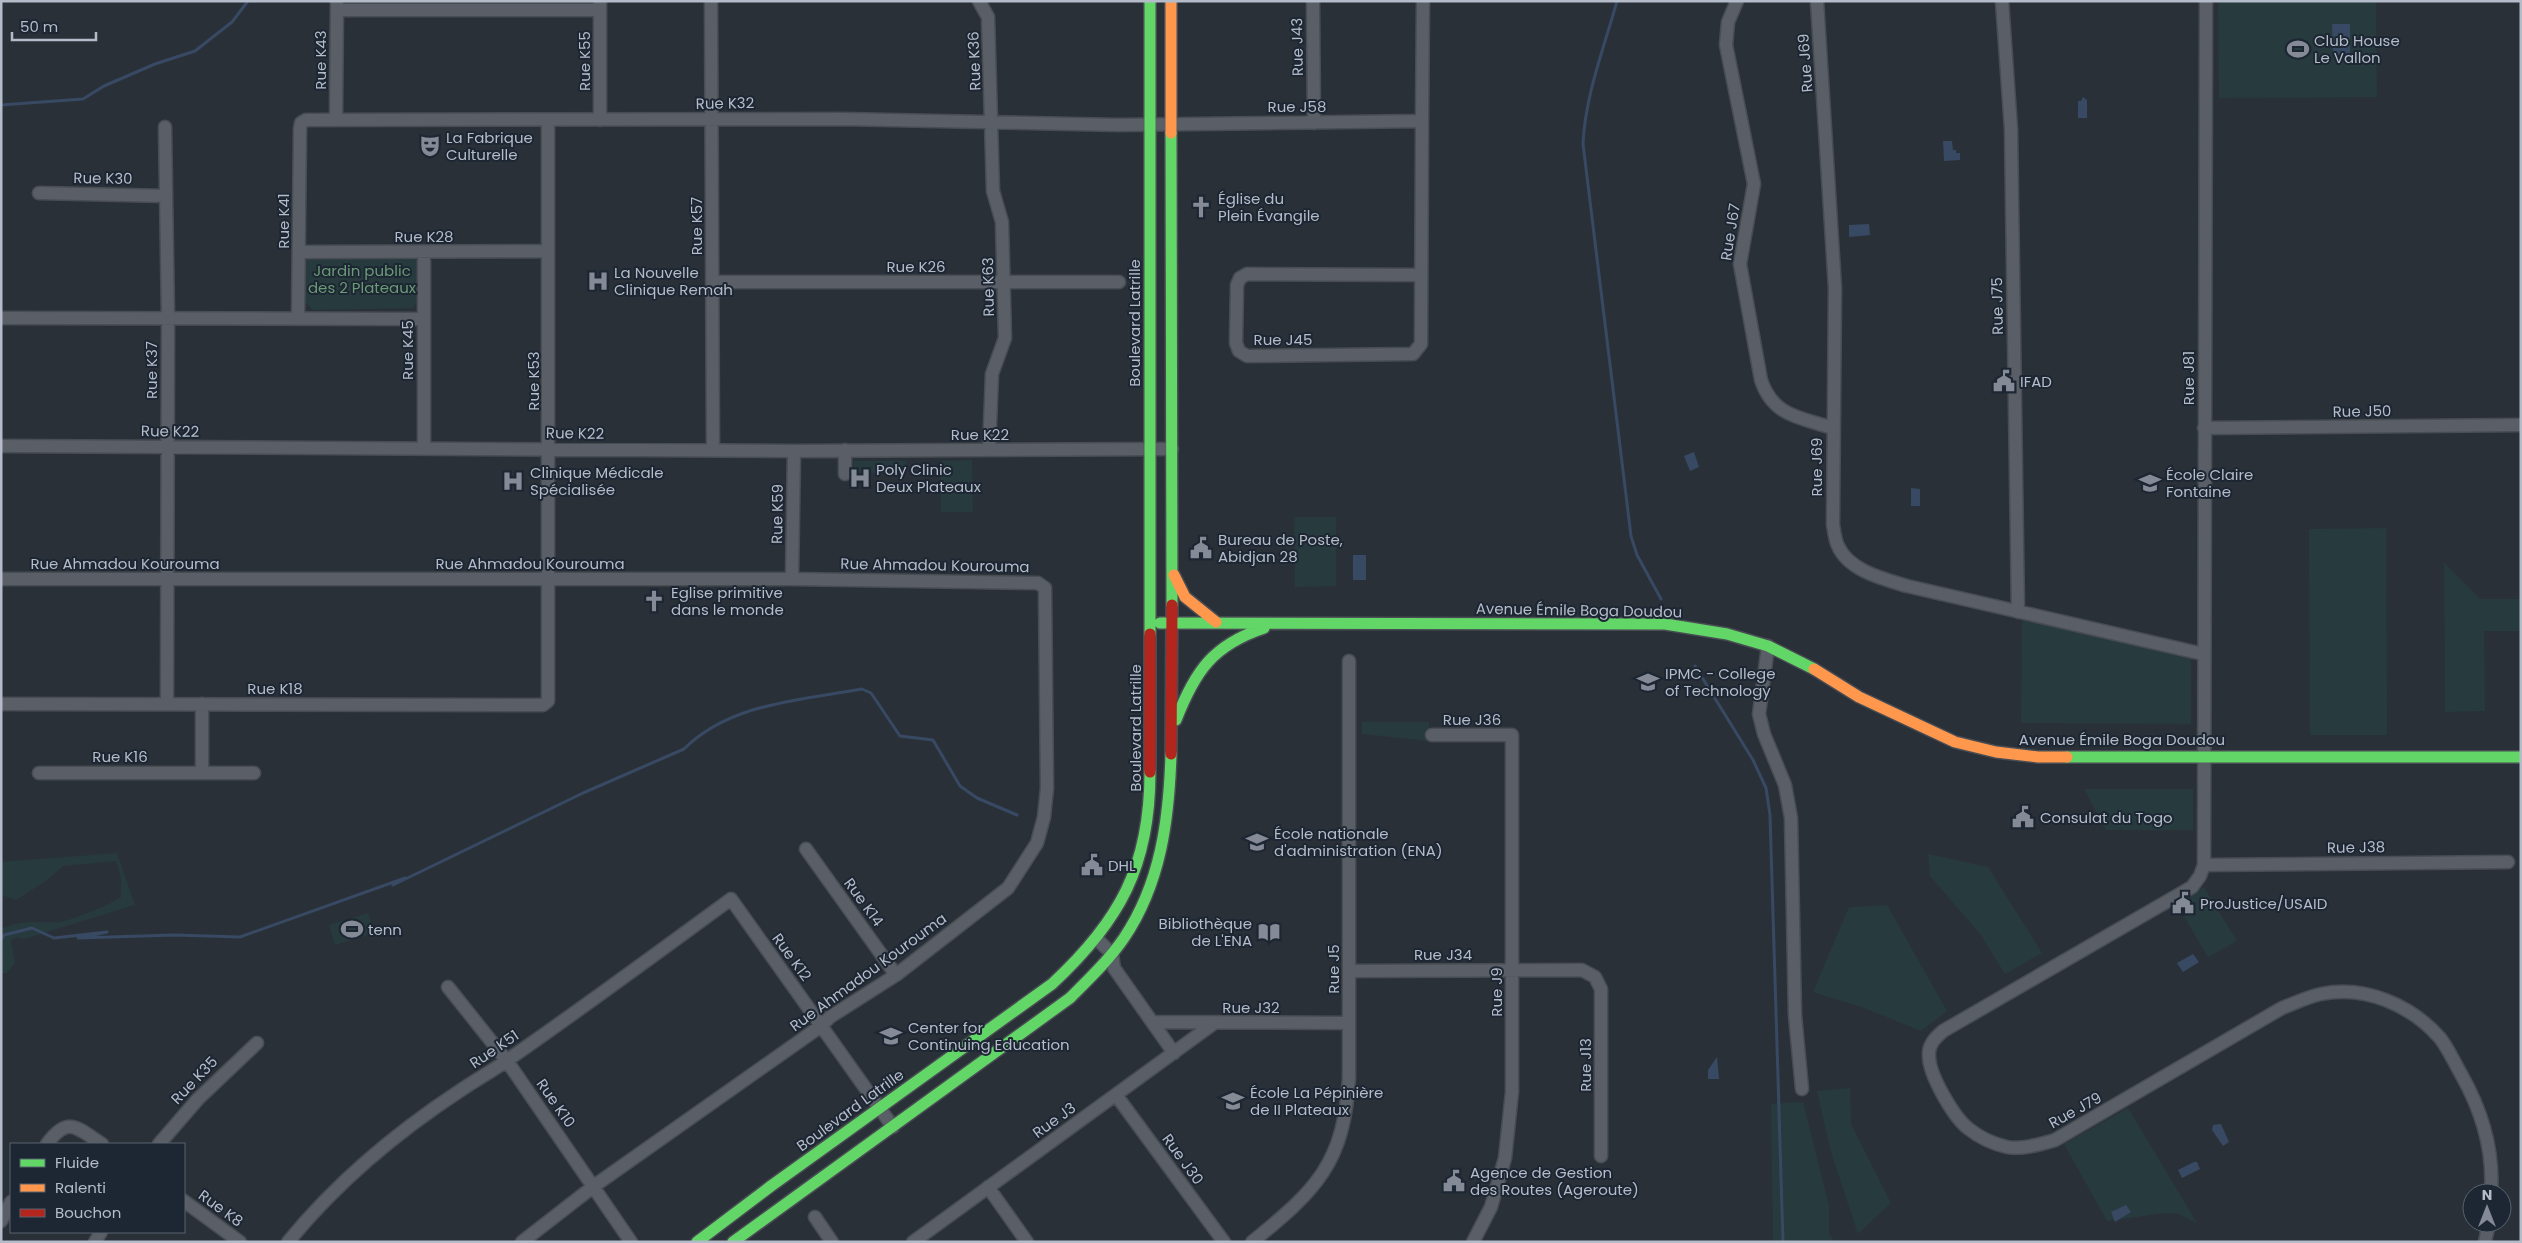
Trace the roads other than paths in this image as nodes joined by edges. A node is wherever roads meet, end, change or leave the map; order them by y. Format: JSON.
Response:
{"nodes":[{"id":1,"x":711,"y":1,"type":"edge"},
{"id":2,"x":978,"y":1,"type":"edge"},
{"id":3,"x":1150,"y":1,"type":"edge"},
{"id":4,"x":1171,"y":1,"type":"edge"},
{"id":5,"x":1313,"y":1,"type":"edge"},
{"id":6,"x":1423,"y":1,"type":"edge"},
{"id":7,"x":1737,"y":1,"type":"edge"},
{"id":8,"x":1817,"y":1,"type":"edge"},
{"id":9,"x":2002,"y":1,"type":"edge"},
{"id":10,"x":2206,"y":1,"type":"edge"},
{"id":11,"x":337,"y":6,"type":"edge"},
{"id":12,"x":600,"y":6,"type":"edge"},
{"id":13,"x":336,"y":120,"type":"junction"},
{"id":14,"x":600,"y":120,"type":"junction"},
{"id":15,"x":712,"y":120,"type":"junction"},
{"id":16,"x":548,"y":121,"type":"junction"},
{"id":17,"x":1422,"y":121,"type":"junction"},
{"id":18,"x":991,"y":122,"type":"junction"},
{"id":19,"x":1314,"y":122,"type":"junction"},
{"id":20,"x":301,"y":123,"type":"joint"},
{"id":21,"x":1172,"y":123,"type":"junction"},
{"id":22,"x":1149,"y":124,"type":"junction"},
{"id":23,"x":165,"y":127,"type":"dead end"},
{"id":24,"x":39,"y":193,"type":"dead end"},
{"id":25,"x":166,"y":196,"type":"junction"},
{"id":26,"x":548,"y":251,"type":"junction"},
{"id":27,"x":299,"y":252,"type":"junction"},
{"id":28,"x":424,"y":253,"type":"junction"},
{"id":29,"x":1421,"y":275,"type":"junction"},
{"id":30,"x":713,"y":282,"type":"junction"},
{"id":31,"x":1005,"y":282,"type":"junction"},
{"id":32,"x":1119,"y":282,"type":"dead end"},
{"id":33,"x":1,"y":318,"type":"edge"},
{"id":34,"x":168,"y":318,"type":"junction"},
{"id":35,"x":298,"y":318,"type":"junction"},
{"id":36,"x":423,"y":319,"type":"junction"},
{"id":37,"x":2521,"y":426,"type":"edge"},
{"id":38,"x":1832,"y":428,"type":"junction"},
{"id":39,"x":2204,"y":428,"type":"junction"},
{"id":40,"x":1,"y":446,"type":"edge"},
{"id":41,"x":167,"y":447,"type":"junction"},
{"id":42,"x":424,"y":448,"type":"junction"},
{"id":43,"x":549,"y":449,"type":"junction"},
{"id":44,"x":712,"y":450,"type":"junction"},
{"id":45,"x":845,"y":450,"type":"junction"},
{"id":46,"x":989,"y":450,"type":"junction"},
{"id":47,"x":1149,"y":450,"type":"junction"},
{"id":48,"x":1172,"y":450,"type":"junction"},
{"id":49,"x":794,"y":451,"type":"junction"},
{"id":50,"x":845,"y":474,"type":"dead end"},
{"id":51,"x":1172,"y":570,"type":"junction"},
{"id":52,"x":1,"y":579,"type":"edge"},
{"id":53,"x":549,"y":579,"type":"junction"},
{"id":54,"x":792,"y":579,"type":"junction"},
{"id":55,"x":168,"y":580,"type":"junction"},
{"id":56,"x":2018,"y":612,"type":"junction"},
{"id":57,"x":1216,"y":622,"type":"junction"},
{"id":58,"x":1286,"y":622,"type":"junction"},
{"id":59,"x":1150,"y":623,"type":"junction"},
{"id":60,"x":1172,"y":623,"type":"junction"},
{"id":61,"x":1768,"y":646,"type":"junction"},
{"id":62,"x":2203,"y":654,"type":"junction"},
{"id":63,"x":1348,"y":660,"type":"dead end"},
{"id":64,"x":548,"y":701,"type":"joint"},
{"id":65,"x":1,"y":704,"type":"edge"},
{"id":66,"x":167,"y":704,"type":"junction"},
{"id":67,"x":202,"y":704,"type":"junction"},
{"id":68,"x":1172,"y":732,"type":"junction"},
{"id":69,"x":1432,"y":735,"type":"dead end"},
{"id":70,"x":1512,"y":735,"type":"joint"},
{"id":71,"x":2206,"y":755,"type":"junction"},
{"id":72,"x":2521,"y":757,"type":"edge"},
{"id":73,"x":202,"y":772,"type":"junction"},
{"id":74,"x":39,"y":773,"type":"dead end"},
{"id":75,"x":254,"y":773,"type":"dead end"},
{"id":76,"x":806,"y":849,"type":"dead end"},
{"id":77,"x":2508,"y":862,"type":"dead end"},
{"id":78,"x":2204,"y":865,"type":"junction"},
{"id":79,"x":731,"y":899,"type":"joint"},
{"id":80,"x":1098,"y":940,"type":"junction"},
{"id":81,"x":1087,"y":951,"type":"junction"},
{"id":82,"x":1112,"y":954,"type":"junction"},
{"id":83,"x":1108,"y":967,"type":"junction"},
{"id":84,"x":1349,"y":971,"type":"junction"},
{"id":85,"x":1512,"y":971,"type":"junction"},
{"id":86,"x":896,"y":975,"type":"junction"},
{"id":87,"x":1595,"y":977,"type":"joint"},
{"id":88,"x":448,"y":987,"type":"dead end"},
{"id":89,"x":1152,"y":1022,"type":"junction"},
{"id":90,"x":1213,"y":1024,"type":"junction"},
{"id":91,"x":1349,"y":1024,"type":"junction"},
{"id":92,"x":821,"y":1026,"type":"junction"},
{"id":93,"x":257,"y":1043,"type":"dead end"},
{"id":94,"x":1174,"y":1053,"type":"junction"},
{"id":95,"x":507,"y":1061,"type":"junction"},
{"id":96,"x":1802,"y":1089,"type":"dead end"},
{"id":97,"x":1116,"y":1095,"type":"junction"},
{"id":98,"x":879,"y":1108,"type":"junction"},
{"id":99,"x":893,"y":1126,"type":"junction"},
{"id":100,"x":48,"y":1143,"type":"edge"},
{"id":101,"x":100,"y":1143,"type":"edge"},
{"id":102,"x":161,"y":1143,"type":"edge"},
{"id":103,"x":1600,"y":1156,"type":"dead end"},
{"id":104,"x":2492,"y":1183,"type":"edge"},
{"id":105,"x":594,"y":1186,"type":"junction"},
{"id":106,"x":988,"y":1187,"type":"junction"},
{"id":107,"x":185,"y":1202,"type":"edge"},
{"id":108,"x":10,"y":1204,"type":"edge"},
{"id":109,"x":814,"y":1217,"type":"dead end"},
{"id":110,"x":1,"y":1221,"type":"edge"},
{"id":111,"x":240,"y":1242,"type":"edge"},
{"id":112,"x":288,"y":1242,"type":"edge"},
{"id":113,"x":522,"y":1242,"type":"edge"},
{"id":114,"x":632,"y":1242,"type":"edge"},
{"id":115,"x":697,"y":1242,"type":"edge"},
{"id":116,"x":733,"y":1242,"type":"edge"},
{"id":117,"x":832,"y":1242,"type":"edge"},
{"id":118,"x":913,"y":1242,"type":"edge"},
{"id":119,"x":1027,"y":1242,"type":"edge"},
{"id":120,"x":1224,"y":1242,"type":"edge"},
{"id":121,"x":1252,"y":1242,"type":"edge"},
{"id":122,"x":1473,"y":1242,"type":"edge"}],
"edges":[{"from":1,"to":15,"type":"street","name":"Rue K57"},
{"from":2,"to":18,"type":"street","name":"Rue K36"},
{"from":3,"to":22,"type":"main road","name":"Boulevard Latrille"},
{"from":4,"to":21,"type":"main road"},
{"from":5,"to":19,"type":"street","name":"Rue J43"},
{"from":6,"to":17,"type":"street","name":"Rue J45"},
{"from":7,"to":38,"type":"street","name":"Rue J67"},
{"from":8,"to":38,"type":"street","name":"Rue J69"},
{"from":9,"to":56,"type":"street","name":"Rue J75"},
{"from":10,"to":39,"type":"street","name":"Rue J81"},
{"from":11,"to":12,"type":"street"},
{"from":11,"to":13,"type":"street","name":"Rue K43"},
{"from":12,"to":14,"type":"street","name":"Rue K55"},
{"from":13,"to":16,"type":"street","name":"Rue K32"},
{"from":13,"to":20,"type":"street","name":"Rue K32"},
{"from":14,"to":15,"type":"street","name":"Rue K32"},
{"from":14,"to":16,"type":"street","name":"Rue K32"},
{"from":15,"to":18,"type":"street","name":"Rue K32"},
{"from":15,"to":30,"type":"street","name":"Rue K57"},
{"from":16,"to":26,"type":"street","name":"Rue K53"},
{"from":17,"to":19,"type":"street","name":"Rue J58"},
{"from":17,"to":29,"type":"street","name":"Rue J45"},
{"from":18,"to":22,"type":"street","name":"Rue K32"},
{"from":18,"to":31,"type":"street","name":"Rue K63"},
{"from":19,"to":21,"type":"street","name":"Rue J58"},
{"from":20,"to":27,"type":"street","name":"Rue K41"},
{"from":21,"to":22,"type":"street","name":"Rue J58"},
{"from":21,"to":48,"type":"main road"},
{"from":22,"to":47,"type":"main road","name":"Boulevard Latrille"},
{"from":23,"to":25,"type":"street","name":"Rue K37"},
{"from":24,"to":25,"type":"street","name":"Rue K30"},
{"from":25,"to":34,"type":"street","name":"Rue K37"},
{"from":26,"to":28,"type":"street","name":"Rue K28"},
{"from":26,"to":43,"type":"street","name":"Rue K53"},
{"from":27,"to":28,"type":"street","name":"Rue K28"},
{"from":27,"to":35,"type":"street","name":"Rue K41"},
{"from":28,"to":36,"type":"street","name":"Rue K45"},
{"from":29,"to":29,"type":"street","name":"Rue J45"},
{"from":30,"to":31,"type":"street","name":"Rue K26"},
{"from":30,"to":44,"type":"street","name":"Rue K57"},
{"from":31,"to":32,"type":"street","name":"Rue K26"},
{"from":31,"to":46,"type":"street","name":"Rue K63"},
{"from":33,"to":34,"type":"street"},
{"from":34,"to":35,"type":"street"},
{"from":34,"to":41,"type":"street","name":"Rue K37"},
{"from":35,"to":36,"type":"street"},
{"from":36,"to":42,"type":"street","name":"Rue K45"},
{"from":37,"to":39,"type":"street","name":"Rue J50"},
{"from":38,"to":56,"type":"street","name":"Rue J69"},
{"from":39,"to":62,"type":"street","name":"Rue J81"},
{"from":40,"to":41,"type":"street","name":"Rue K22"},
{"from":41,"to":42,"type":"street","name":"Rue K22"},
{"from":41,"to":55,"type":"street","name":"Rue K37"},
{"from":42,"to":43,"type":"street","name":"Rue K22"},
{"from":43,"to":44,"type":"street","name":"Rue K22"},
{"from":43,"to":53,"type":"street","name":"Rue K53"},
{"from":44,"to":49,"type":"street","name":"Rue K22"},
{"from":45,"to":46,"type":"street","name":"Rue K22"},
{"from":45,"to":49,"type":"street","name":"Rue K22"},
{"from":45,"to":50,"type":"street"},
{"from":46,"to":47,"type":"street","name":"Rue K22"},
{"from":47,"to":48,"type":"street","name":"Rue K22"},
{"from":47,"to":59,"type":"main road","name":"Boulevard Latrille"},
{"from":48,"to":51,"type":"main road"},
{"from":49,"to":54,"type":"street","name":"Rue K59"},
{"from":51,"to":57,"type":"main road"},
{"from":51,"to":60,"type":"main road"},
{"from":52,"to":55,"type":"street","name":"Rue Ahmadou Kourouma"},
{"from":53,"to":54,"type":"street","name":"Rue Ahmadou Kourouma"},
{"from":53,"to":55,"type":"street","name":"Rue Ahmadou Kourouma"},
{"from":53,"to":64,"type":"street","name":"Rue K53"},
{"from":54,"to":86,"type":"street","name":"Rue Ahmadou Kourouma"},
{"from":55,"to":66,"type":"street","name":"Rue K37"},
{"from":56,"to":62,"type":"street","name":"Rue J69"},
{"from":57,"to":58,"type":"main road","name":"Avenue Émile Boga Doudou"},
{"from":57,"to":60,"type":"main road","name":"Avenue Émile Boga Doudou"},
{"from":58,"to":61,"type":"main road","name":"Avenue Émile Boga Doudou"},
{"from":58,"to":68,"type":"main road"},
{"from":59,"to":60,"type":"main road","name":"Avenue Émile Boga Doudou"},
{"from":59,"to":80,"type":"main road","name":"Boulevard Latrille"},
{"from":60,"to":68,"type":"main road"},
{"from":61,"to":71,"type":"main road","name":"Avenue Émile Boga Doudou"},
{"from":61,"to":96,"type":"street"},
{"from":62,"to":71,"type":"street","name":"Rue J81"},
{"from":63,"to":84,"type":"street","name":"Rue J5"},
{"from":64,"to":67,"type":"street","name":"Rue K18"},
{"from":65,"to":66,"type":"street","name":"Rue K18"},
{"from":66,"to":67,"type":"street","name":"Rue K18"},
{"from":67,"to":73,"type":"street"},
{"from":68,"to":82,"type":"main road"},
{"from":69,"to":70,"type":"street","name":"Rue J36"},
{"from":70,"to":85,"type":"street","name":"Rue J9"},
{"from":71,"to":72,"type":"main road","name":"Avenue Émile Boga Doudou"},
{"from":71,"to":78,"type":"street","name":"Rue J79"},
{"from":73,"to":74,"type":"street","name":"Rue K16"},
{"from":73,"to":75,"type":"street","name":"Rue K16"},
{"from":76,"to":86,"type":"street","name":"Rue K14"},
{"from":77,"to":78,"type":"street","name":"Rue J38"},
{"from":78,"to":104,"type":"street","name":"Rue J79"},
{"from":79,"to":92,"type":"street","name":"Rue K12"},
{"from":79,"to":95,"type":"street","name":"Rue K51"},
{"from":80,"to":81,"type":"main road","name":"Boulevard Latrille"},
{"from":80,"to":82,"type":"street"},
{"from":81,"to":83,"type":"street"},
{"from":81,"to":98,"type":"main road","name":"Boulevard Latrille"},
{"from":82,"to":83,"type":"street"},
{"from":83,"to":89,"type":"street"},
{"from":83,"to":99,"type":"main road"},
{"from":84,"to":85,"type":"street","name":"Rue J34"},
{"from":84,"to":91,"type":"street","name":"Rue J5"},
{"from":85,"to":87,"type":"street","name":"Rue J34"},
{"from":85,"to":122,"type":"street","name":"Rue J9"},
{"from":86,"to":92,"type":"street","name":"Rue Ahmadou Kourouma"},
{"from":87,"to":103,"type":"street","name":"Rue J13"},
{"from":88,"to":95,"type":"street","name":"Rue K10"},
{"from":89,"to":90,"type":"street","name":"Rue J32"},
{"from":89,"to":94,"type":"street"},
{"from":90,"to":91,"type":"street","name":"Rue J32"},
{"from":90,"to":94,"type":"street","name":"Rue J3"},
{"from":91,"to":121,"type":"street","name":"Rue J5"},
{"from":92,"to":98,"type":"street","name":"Rue K12"},
{"from":92,"to":105,"type":"street","name":"Rue Ahmadou Kourouma"},
{"from":93,"to":102,"type":"street","name":"Rue K35"},
{"from":94,"to":97,"type":"street","name":"Rue J3"},
{"from":95,"to":105,"type":"street","name":"Rue K10"},
{"from":95,"to":112,"type":"street","name":"Rue K51"},
{"from":97,"to":106,"type":"street","name":"Rue J3"},
{"from":97,"to":120,"type":"street","name":"Rue J30"},
{"from":98,"to":99,"type":"street","name":"Rue K12"},
{"from":98,"to":115,"type":"main road","name":"Boulevard Latrille"},
{"from":99,"to":116,"type":"main road"},
{"from":100,"to":101,"type":"street"},
{"from":105,"to":113,"type":"street","name":"Rue Ahmadou Kourouma"},
{"from":105,"to":114,"type":"street","name":"Rue K10"},
{"from":106,"to":118,"type":"street","name":"Rue J3"},
{"from":106,"to":119,"type":"street"},
{"from":107,"to":111,"type":"street","name":"Rue K8"},
{"from":108,"to":110,"type":"street"},
{"from":109,"to":117,"type":"street"}]}
